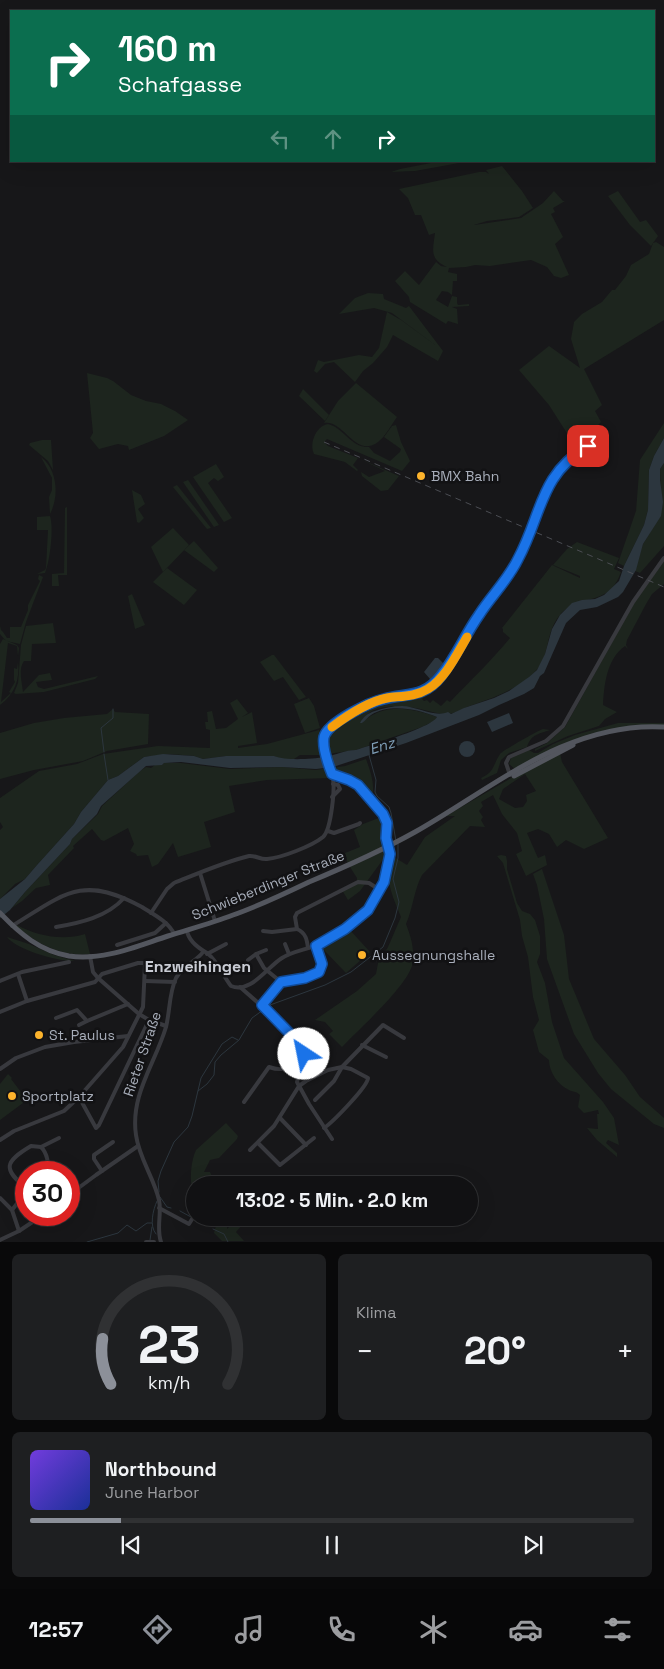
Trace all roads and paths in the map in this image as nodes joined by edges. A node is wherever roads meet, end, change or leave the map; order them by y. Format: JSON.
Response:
{"nodes":[{"id":1,"x":588,"y":446,"type":"dead end"},
{"id":2,"x":664,"y":558,"type":"edge"},
{"id":3,"x":664,"y":729,"type":"edge"},
{"id":4,"x":333,"y":776,"type":"junction"},
{"id":5,"x":511,"y":777,"type":"junction"},
{"id":6,"x":333,"y":784,"type":"junction"},
{"id":7,"x":332,"y":797,"type":"junction"},
{"id":8,"x":360,"y":823,"type":"dead end"},
{"id":9,"x":328,"y":831,"type":"junction"},
{"id":10,"x":391,"y":845,"type":"junction"},
{"id":11,"x":200,"y":873,"type":"junction"},
{"id":12,"x":380,"y":890,"type":"junction"},
{"id":13,"x":124,"y":898,"type":"junction"},
{"id":14,"x":0,"y":913,"type":"edge"},
{"id":15,"x":151,"y":913,"type":"junction"},
{"id":16,"x":215,"y":921,"type":"junction"},
{"id":17,"x":166,"y":923,"type":"junction"},
{"id":18,"x":14,"y":924,"type":"junction"},
{"id":19,"x":56,"y":927,"type":"dead end"},
{"id":20,"x":297,"y":929,"type":"junction"},
{"id":21,"x":187,"y":930,"type":"junction"},
{"id":22,"x":263,"y":930,"type":"dead end"},
{"id":23,"x":174,"y":934,"type":"junction"},
{"id":24,"x":226,"y":944,"type":"dead end"},
{"id":25,"x":284,"y":944,"type":"dead end"},
{"id":26,"x":117,"y":945,"type":"dead end"},
{"id":27,"x":316,"y":946,"type":"junction"},
{"id":28,"x":308,"y":948,"type":"junction"},
{"id":29,"x":266,"y":950,"type":"dead end"},
{"id":30,"x":205,"y":953,"type":"junction"},
{"id":31,"x":256,"y":954,"type":"junction"},
{"id":32,"x":289,"y":954,"type":"junction"},
{"id":33,"x":90,"y":956,"type":"junction"},
{"id":34,"x":248,"y":960,"type":"dead end"},
{"id":35,"x":69,"y":962,"type":"dead end"},
{"id":36,"x":267,"y":970,"type":"junction"},
{"id":37,"x":18,"y":974,"type":"junction"},
{"id":38,"x":98,"y":978,"type":"junction"},
{"id":39,"x":0,"y":981,"type":"edge"},
{"id":40,"x":145,"y":981,"type":"junction"},
{"id":41,"x":175,"y":982,"type":"junction"},
{"id":42,"x":281,"y":982,"type":"junction"},
{"id":43,"x":240,"y":988,"type":"junction"},
{"id":44,"x":27,"y":1001,"type":"junction"},
{"id":45,"x":128,"y":1004,"type":"junction"},
{"id":46,"x":264,"y":1008,"type":"junction"},
{"id":47,"x":0,"y":1012,"type":"edge"},
{"id":48,"x":140,"y":1014,"type":"junction"},
{"id":49,"x":56,"y":1018,"type":"dead end"},
{"id":50,"x":149,"y":1020,"type":"junction"},
{"id":51,"x":87,"y":1021,"type":"junction"},
{"id":52,"x":80,"y":1025,"type":"dead end"},
{"id":53,"x":166,"y":1026,"type":"junction"},
{"id":54,"x":128,"y":1036,"type":"junction"},
{"id":55,"x":404,"y":1038,"type":"dead end"},
{"id":56,"x":362,"y":1045,"type":"junction"},
{"id":57,"x":386,"y":1057,"type":"dead end"},
{"id":58,"x":303,"y":1061,"type":"junction"},
{"id":59,"x":342,"y":1068,"type":"junction"},
{"id":60,"x":0,"y":1070,"type":"edge"},
{"id":61,"x":299,"y":1086,"type":"junction"},
{"id":62,"x":79,"y":1096,"type":"junction"},
{"id":63,"x":315,"y":1100,"type":"dead end"},
{"id":64,"x":244,"y":1102,"type":"dead end"},
{"id":65,"x":280,"y":1118,"type":"junction"},
{"id":66,"x":324,"y":1128,"type":"junction"},
{"id":67,"x":59,"y":1138,"type":"dead end"},
{"id":68,"x":314,"y":1138,"type":"dead end"},
{"id":69,"x":332,"y":1139,"type":"dead end"},
{"id":70,"x":0,"y":1140,"type":"edge"},
{"id":71,"x":112,"y":1142,"type":"dead end"},
{"id":72,"x":258,"y":1143,"type":"junction"},
{"id":73,"x":306,"y":1145,"type":"junction"},
{"id":74,"x":138,"y":1146,"type":"junction"},
{"id":75,"x":41,"y":1147,"type":"junction"},
{"id":76,"x":250,"y":1150,"type":"dead end"},
{"id":77,"x":47,"y":1161,"type":"edge"},
{"id":78,"x":102,"y":1171,"type":"junction"},
{"id":79,"x":15,"y":1179,"type":"edge"},
{"id":80,"x":80,"y":1187,"type":"edge"},
{"id":81,"x":0,"y":1198,"type":"edge"},
{"id":82,"x":15,"y":1206,"type":"edge"},
{"id":83,"x":159,"y":1208,"type":"junction"},
{"id":84,"x":12,"y":1210,"type":"junction"},
{"id":85,"x":186,"y":1217,"type":"edge"},
{"id":86,"x":26,"y":1226,"type":"edge"},
{"id":87,"x":19,"y":1231,"type":"junction"},
{"id":88,"x":0,"y":1240,"type":"edge"},
{"id":89,"x":161,"y":1240,"type":"edge"},
{"id":90,"x":147,"y":1241,"type":"edge"},
{"id":91,"x":154,"y":1241,"type":"edge"}],
"edges":[{"from":1,"to":4,"type":"street"},
{"from":2,"to":5,"type":"street"},
{"from":3,"to":5,"type":"main road","name":"Schwieberdinger Straße"},
{"from":4,"to":6,"type":"street"},
{"from":4,"to":10,"type":"street"},
{"from":5,"to":10,"type":"main road","name":"Schwieberdinger Straße"},
{"from":6,"to":7,"type":"street"},
{"from":6,"to":7,"type":"street"},
{"from":7,"to":9,"type":"street"},
{"from":8,"to":9,"type":"street"},
{"from":9,"to":11,"type":"street"},
{"from":10,"to":12,"type":"street"},
{"from":10,"to":16,"type":"main road","name":"Schwieberdinger Straße"},
{"from":11,"to":15,"type":"street"},
{"from":11,"to":16,"type":"street"},
{"from":12,"to":20,"type":"street"},
{"from":12,"to":27,"type":"street"},
{"from":13,"to":15,"type":"street"},
{"from":13,"to":18,"type":"street"},
{"from":13,"to":19,"type":"street"},
{"from":14,"to":18,"type":"main road","name":"Schwieberdinger Straße"},
{"from":15,"to":17,"type":"street"},
{"from":16,"to":21,"type":"main road","name":"Schwieberdinger Straße"},
{"from":17,"to":23,"type":"street"},
{"from":17,"to":26,"type":"street"},
{"from":18,"to":33,"type":"main road","name":"Schwieberdinger Straße"},
{"from":20,"to":22,"type":"street"},
{"from":20,"to":28,"type":"street"},
{"from":21,"to":23,"type":"main road","name":"Schwieberdinger Straße"},
{"from":21,"to":30,"type":"street"},
{"from":23,"to":33,"type":"main road","name":"Schwieberdinger Straße"},
{"from":24,"to":30,"type":"street","name":"Rieter Straße"},
{"from":25,"to":32,"type":"street"},
{"from":27,"to":28,"type":"street"},
{"from":27,"to":42,"type":"street"},
{"from":28,"to":32,"type":"street"},
{"from":29,"to":31,"type":"street"},
{"from":30,"to":41,"type":"street","name":"Rieter Straße"},
{"from":30,"to":43,"type":"street"},
{"from":31,"to":34,"type":"street"},
{"from":31,"to":36,"type":"street"},
{"from":32,"to":36,"type":"street"},
{"from":33,"to":38,"type":"street"},
{"from":35,"to":37,"type":"street"},
{"from":36,"to":42,"type":"street"},
{"from":36,"to":43,"type":"street"},
{"from":37,"to":39,"type":"street"},
{"from":37,"to":44,"type":"street"},
{"from":38,"to":40,"type":"street"},
{"from":38,"to":44,"type":"street"},
{"from":38,"to":45,"type":"street"},
{"from":40,"to":41,"type":"street"},
{"from":40,"to":48,"type":"street"},
{"from":41,"to":53,"type":"street","name":"Rieter Straße"},
{"from":42,"to":46,"type":"street"},
{"from":43,"to":46,"type":"street"},
{"from":44,"to":47,"type":"street"},
{"from":45,"to":48,"type":"street"},
{"from":45,"to":51,"type":"street"},
{"from":46,"to":58,"type":"street"},
{"from":48,"to":50,"type":"street"},
{"from":48,"to":54,"type":"street"},
{"from":49,"to":51,"type":"street"},
{"from":50,"to":53,"type":"street"},
{"from":50,"to":62,"type":"street"},
{"from":51,"to":52,"type":"street"},
{"from":53,"to":74,"type":"street","name":"Rieter Straße"},
{"from":54,"to":60,"type":"street"},
{"from":54,"to":62,"type":"street"},
{"from":55,"to":56,"type":"street"},
{"from":56,"to":57,"type":"street"},
{"from":56,"to":59,"type":"street"},
{"from":58,"to":61,"type":"street"},
{"from":58,"to":64,"type":"street"},
{"from":59,"to":61,"type":"street"},
{"from":59,"to":63,"type":"street"},
{"from":59,"to":66,"type":"street"},
{"from":61,"to":65,"type":"street"},
{"from":61,"to":66,"type":"street"},
{"from":62,"to":70,"type":"street"},
{"from":65,"to":72,"type":"street"},
{"from":65,"to":73,"type":"street"},
{"from":66,"to":69,"type":"street"},
{"from":67,"to":75,"type":"street"},
{"from":68,"to":73,"type":"street"},
{"from":71,"to":78,"type":"street"},
{"from":72,"to":73,"type":"street"},
{"from":72,"to":76,"type":"street"},
{"from":74,"to":78,"type":"street"},
{"from":74,"to":83,"type":"street","name":"Rieter Straße"},
{"from":75,"to":77,"type":"street"},
{"from":75,"to":79,"type":"street"},
{"from":78,"to":80,"type":"street"},
{"from":81,"to":84,"type":"street"},
{"from":82,"to":84,"type":"street"},
{"from":83,"to":85,"type":"street"},
{"from":83,"to":89,"type":"street","name":"Rieter Straße"},
{"from":84,"to":87,"type":"street"},
{"from":86,"to":87,"type":"street"},
{"from":87,"to":88,"type":"street"},
{"from":89,"to":91,"type":"street"},
{"from":90,"to":91,"type":"street"}]}
